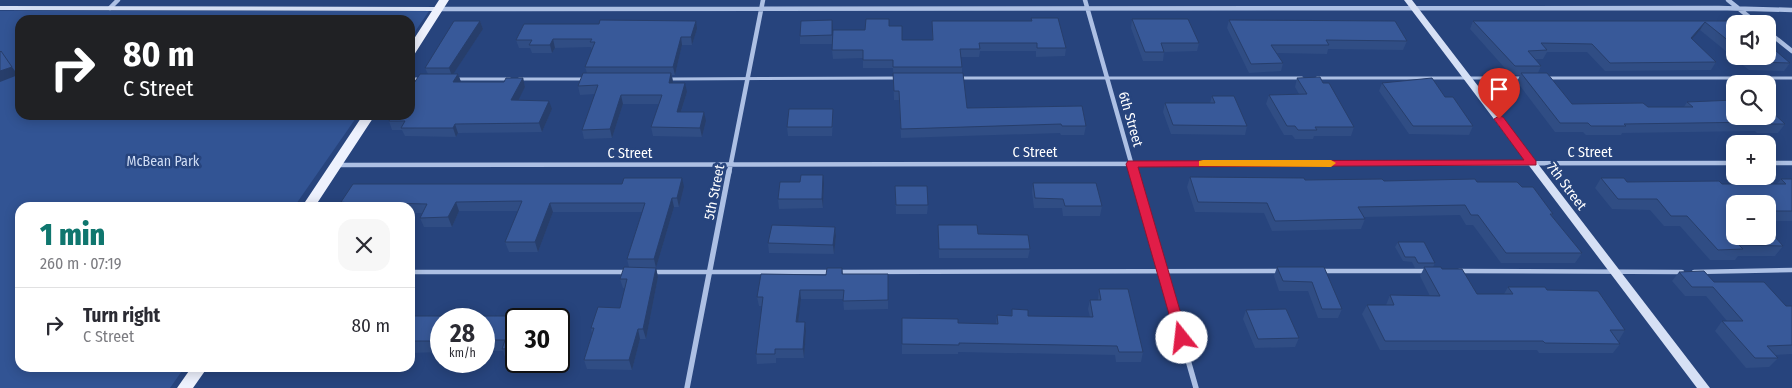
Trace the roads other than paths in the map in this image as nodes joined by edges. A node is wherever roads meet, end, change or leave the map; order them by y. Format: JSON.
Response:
{"nodes":[{"id":1,"x":118,"y":0,"type":"edge"},
{"id":2,"x":763,"y":0,"type":"edge"},
{"id":3,"x":1085,"y":0,"type":"edge"},
{"id":4,"x":1728,"y":0,"type":"edge"},
{"id":5,"x":442,"y":4,"type":"edge"},
{"id":6,"x":1411,"y":4,"type":"edge"},
{"id":7,"x":0,"y":8,"type":"edge"},
{"id":8,"x":110,"y":8,"type":"junction"},
{"id":9,"x":1088,"y":8,"type":"junction"},
{"id":10,"x":761,"y":9,"type":"junction"},
{"id":11,"x":1739,"y":9,"type":"junction"},
{"id":12,"x":1792,"y":10,"type":"edge"},
{"id":13,"x":1747,"y":15,"type":"edge"},
{"id":14,"x":1776,"y":38,"type":"edge"},
{"id":15,"x":415,"y":45,"type":"edge"},
{"id":16,"x":1792,"y":51,"type":"edge"},
{"id":17,"x":748,"y":78,"type":"junction"},
{"id":18,"x":902,"y":78,"type":"edge"},
{"id":19,"x":951,"y":78,"type":"edge"},
{"id":20,"x":1107,"y":78,"type":"junction"},
{"id":21,"x":1468,"y":78,"type":"junction"},
{"id":22,"x":1527,"y":78,"type":"edge"},
{"id":23,"x":1536,"y":78,"type":"edge"},
{"id":24,"x":1792,"y":78,"type":"edge"},
{"id":25,"x":415,"y":79,"type":"edge"},
{"id":26,"x":429,"y":79,"type":"edge"},
{"id":27,"x":449,"y":79,"type":"edge"},
{"id":28,"x":595,"y":79,"type":"edge"},
{"id":29,"x":663,"y":79,"type":"edge"},
{"id":30,"x":366,"y":120,"type":"edge"},
{"id":31,"x":1532,"y":163,"type":"junction"},
{"id":32,"x":1726,"y":163,"type":"edge"},
{"id":33,"x":1776,"y":163,"type":"edge"},
{"id":34,"x":1792,"y":163,"type":"edge"},
{"id":35,"x":731,"y":164,"type":"junction"},
{"id":36,"x":1132,"y":164,"type":"junction"},
{"id":37,"x":336,"y":165,"type":"junction"},
{"id":38,"x":311,"y":202,"type":"edge"},
{"id":39,"x":1614,"y":270,"type":"junction"},
{"id":40,"x":1792,"y":270,"type":"edge"},
{"id":41,"x":1287,"y":271,"type":"edge"},
{"id":42,"x":1316,"y":271,"type":"edge"},
{"id":43,"x":1436,"y":271,"type":"edge"},
{"id":44,"x":1455,"y":271,"type":"edge"},
{"id":45,"x":415,"y":272,"type":"edge"},
{"id":46,"x":633,"y":272,"type":"edge"},
{"id":47,"x":642,"y":272,"type":"edge"},
{"id":48,"x":710,"y":272,"type":"junction"},
{"id":49,"x":1163,"y":272,"type":"junction"},
{"id":50,"x":196,"y":372,"type":"edge"},
{"id":51,"x":185,"y":388,"type":"edge"},
{"id":52,"x":687,"y":388,"type":"edge"},
{"id":53,"x":1196,"y":388,"type":"edge"},
{"id":54,"x":1704,"y":388,"type":"edge"}],
"edges":[{"from":1,"to":8,"type":"street"},
{"from":2,"to":10,"type":"street","name":"5th Street"},
{"from":3,"to":9,"type":"street","name":"6th Street"},
{"from":4,"to":11,"type":"street"},
{"from":5,"to":8,"type":"street"},
{"from":5,"to":10,"type":"street"},
{"from":5,"to":15,"type":"main road"},
{"from":6,"to":9,"type":"street"},
{"from":6,"to":11,"type":"street"},
{"from":6,"to":21,"type":"street","name":"7th Street"},
{"from":7,"to":8,"type":"street"},
{"from":9,"to":10,"type":"street"},
{"from":9,"to":20,"type":"street","name":"6th Street"},
{"from":10,"to":17,"type":"street","name":"5th Street"},
{"from":11,"to":12,"type":"street"},
{"from":11,"to":13,"type":"street"},
{"from":14,"to":16,"type":"street"},
{"from":17,"to":18,"type":"lane"},
{"from":17,"to":29,"type":"lane"},
{"from":17,"to":35,"type":"street","name":"5th Street"},
{"from":19,"to":20,"type":"lane"},
{"from":20,"to":21,"type":"lane"},
{"from":20,"to":36,"type":"street","name":"6th Street"},
{"from":21,"to":22,"type":"lane"},
{"from":21,"to":31,"type":"street","name":"7th Street"},
{"from":23,"to":24,"type":"lane"},
{"from":25,"to":26,"type":"lane"},
{"from":27,"to":28,"type":"lane"},
{"from":30,"to":37,"type":"main road"},
{"from":31,"to":32,"type":"street","name":"C Street"},
{"from":31,"to":36,"type":"street","name":"C Street"},
{"from":31,"to":39,"type":"street","name":"7th Street"},
{"from":33,"to":34,"type":"street"},
{"from":35,"to":36,"type":"street","name":"C Street"},
{"from":35,"to":37,"type":"street","name":"C Street"},
{"from":35,"to":48,"type":"street","name":"5th Street"},
{"from":36,"to":49,"type":"street","name":"6th Street"},
{"from":37,"to":38,"type":"main road"},
{"from":39,"to":40,"type":"lane"},
{"from":39,"to":44,"type":"lane"},
{"from":39,"to":54,"type":"street","name":"7th Street"},
{"from":41,"to":49,"type":"lane"},
{"from":42,"to":43,"type":"lane"},
{"from":45,"to":46,"type":"lane"},
{"from":47,"to":48,"type":"lane"},
{"from":48,"to":49,"type":"lane"},
{"from":48,"to":52,"type":"street","name":"5th Street"},
{"from":49,"to":53,"type":"street","name":"6th Street"},
{"from":50,"to":51,"type":"main road"}]}
